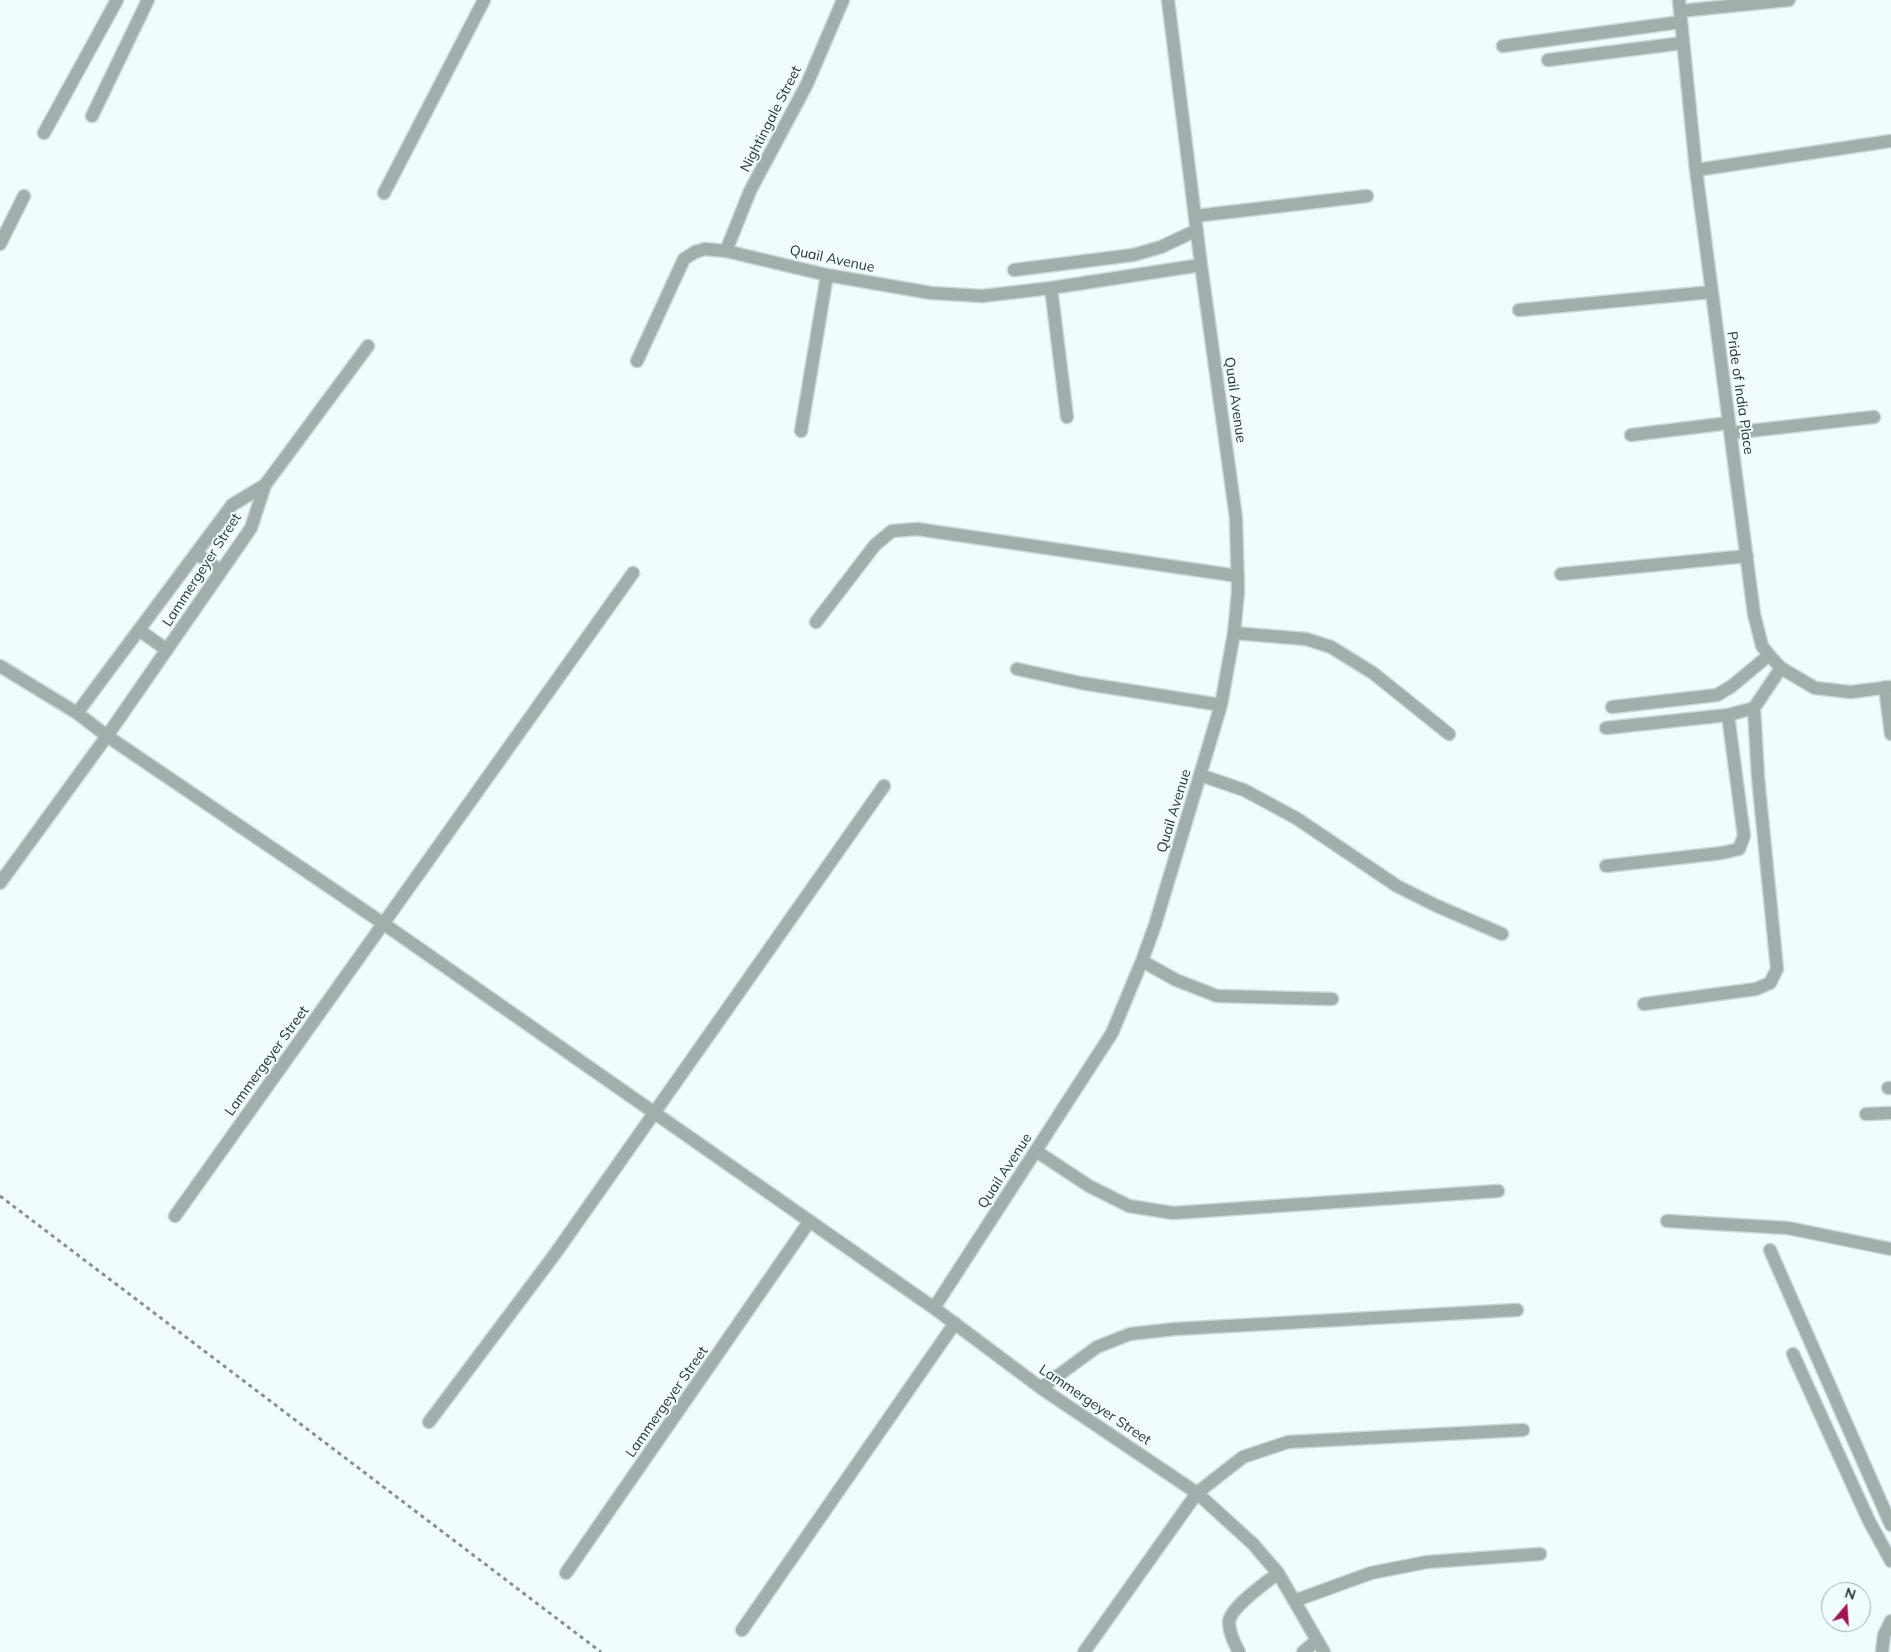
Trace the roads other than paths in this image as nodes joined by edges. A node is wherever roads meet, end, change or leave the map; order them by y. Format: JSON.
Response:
{"nodes":[{"id":1,"x":117,"y":0,"type":"edge"},
{"id":2,"x":148,"y":0,"type":"edge"},
{"id":3,"x":484,"y":0,"type":"edge"},
{"id":4,"x":843,"y":0,"type":"edge"},
{"id":5,"x":1168,"y":0,"type":"edge"},
{"id":6,"x":1789,"y":0,"type":"edge"},
{"id":7,"x":1680,"y":11,"type":"edge"},
{"id":8,"x":1683,"y":43,"type":"junction"},
{"id":9,"x":1503,"y":46,"type":"dead end"},
{"id":10,"x":1548,"y":60,"type":"dead end"},
{"id":11,"x":92,"y":116,"type":"dead end"},
{"id":12,"x":44,"y":133,"type":"dead end"},
{"id":13,"x":1891,"y":141,"type":"edge"},
{"id":14,"x":1696,"y":170,"type":"junction"},
{"id":15,"x":384,"y":193,"type":"dead end"},
{"id":16,"x":24,"y":196,"type":"dead end"},
{"id":17,"x":1367,"y":196,"type":"dead end"},
{"id":18,"x":1195,"y":216,"type":"junction"},
{"id":19,"x":1197,"y":230,"type":"junction"},
{"id":20,"x":0,"y":244,"type":"edge"},
{"id":21,"x":726,"y":250,"type":"junction"},
{"id":22,"x":1201,"y":265,"type":"junction"},
{"id":23,"x":1014,"y":270,"type":"dead end"},
{"id":24,"x":827,"y":275,"type":"junction"},
{"id":25,"x":1051,"y":288,"type":"junction"},
{"id":26,"x":1712,"y":292,"type":"junction"},
{"id":27,"x":1520,"y":310,"type":"dead end"},
{"id":28,"x":368,"y":346,"type":"dead end"},
{"id":29,"x":637,"y":360,"type":"dead end"},
{"id":30,"x":1067,"y":416,"type":"dead end"},
{"id":31,"x":1874,"y":418,"type":"dead end"},
{"id":32,"x":1730,"y":428,"type":"junction"},
{"id":33,"x":801,"y":431,"type":"dead end"},
{"id":34,"x":1631,"y":436,"type":"dead end"},
{"id":35,"x":265,"y":485,"type":"junction"},
{"id":36,"x":196,"y":553,"type":"junction"},
{"id":37,"x":1746,"y":556,"type":"junction"},
{"id":38,"x":221,"y":571,"type":"junction"},
{"id":39,"x":633,"y":573,"type":"dead end"},
{"id":40,"x":1560,"y":574,"type":"dead end"},
{"id":41,"x":1238,"y":576,"type":"junction"},
{"id":42,"x":816,"y":622,"type":"dead end"},
{"id":43,"x":139,"y":630,"type":"junction"},
{"id":44,"x":1234,"y":632,"type":"junction"},
{"id":45,"x":167,"y":650,"type":"junction"},
{"id":46,"x":1769,"y":655,"type":"junction"},
{"id":47,"x":0,"y":666,"type":"edge"},
{"id":48,"x":1781,"y":668,"type":"junction"},
{"id":49,"x":1017,"y":669,"type":"dead end"},
{"id":50,"x":1888,"y":687,"type":"edge"},
{"id":51,"x":1221,"y":704,"type":"junction"},
{"id":52,"x":1612,"y":707,"type":"dead end"},
{"id":53,"x":1754,"y":708,"type":"junction"},
{"id":54,"x":77,"y":713,"type":"junction"},
{"id":55,"x":1728,"y":716,"type":"junction"},
{"id":56,"x":1606,"y":728,"type":"dead end"},
{"id":57,"x":1450,"y":734,"type":"dead end"},
{"id":58,"x":1891,"y":734,"type":"edge"},
{"id":59,"x":107,"y":736,"type":"junction"},
{"id":60,"x":1200,"y":775,"type":"junction"},
{"id":61,"x":884,"y":786,"type":"dead end"},
{"id":62,"x":1606,"y":866,"type":"dead end"},
{"id":63,"x":0,"y":883,"type":"edge"},
{"id":64,"x":384,"y":924,"type":"junction"},
{"id":65,"x":1502,"y":934,"type":"dead end"},
{"id":66,"x":1142,"y":962,"type":"junction"},
{"id":67,"x":1332,"y":1000,"type":"dead end"},
{"id":68,"x":1644,"y":1004,"type":"dead end"},
{"id":69,"x":653,"y":1112,"type":"junction"},
{"id":70,"x":1891,"y":1113,"type":"edge"},
{"id":71,"x":1866,"y":1114,"type":"dead end"},
{"id":72,"x":1036,"y":1151,"type":"junction"},
{"id":73,"x":1498,"y":1191,"type":"dead end"},
{"id":74,"x":175,"y":1216,"type":"dead end"},
{"id":75,"x":1667,"y":1221,"type":"dead end"},
{"id":76,"x":810,"y":1222,"type":"junction"},
{"id":77,"x":1891,"y":1249,"type":"edge"},
{"id":78,"x":1770,"y":1250,"type":"dead end"},
{"id":79,"x":934,"y":1308,"type":"junction"},
{"id":80,"x":1517,"y":1310,"type":"dead end"},
{"id":81,"x":955,"y":1323,"type":"junction"},
{"id":82,"x":1793,"y":1354,"type":"dead end"},
{"id":83,"x":1041,"y":1388,"type":"junction"},
{"id":84,"x":429,"y":1422,"type":"dead end"},
{"id":85,"x":1523,"y":1430,"type":"dead end"},
{"id":86,"x":1197,"y":1493,"type":"junction"},
{"id":87,"x":1891,"y":1525,"type":"edge"},
{"id":88,"x":1540,"y":1554,"type":"dead end"},
{"id":89,"x":1891,"y":1560,"type":"edge"},
{"id":90,"x":566,"y":1573,"type":"dead end"},
{"id":91,"x":1278,"y":1573,"type":"junction"},
{"id":92,"x":1294,"y":1601,"type":"junction"},
{"id":93,"x":1891,"y":1621,"type":"edge"},
{"id":94,"x":742,"y":1630,"type":"dead end"},
{"id":95,"x":1317,"y":1640,"type":"junction"},
{"id":96,"x":1084,"y":1652,"type":"edge"},
{"id":97,"x":1239,"y":1652,"type":"edge"},
{"id":98,"x":1303,"y":1652,"type":"edge"},
{"id":99,"x":1324,"y":1652,"type":"edge"},
{"id":100,"x":1882,"y":1652,"type":"edge"}],
"edges":[{"from":1,"to":12,"type":"street"},
{"from":2,"to":11,"type":"street"},
{"from":3,"to":15,"type":"street"},
{"from":4,"to":21,"type":"street","name":"Nightingale Street"},
{"from":5,"to":18,"type":"street","name":"Quail Avenue"},
{"from":6,"to":7,"type":"street"},
{"from":7,"to":8,"type":"street","name":"Pride of India Place"},
{"from":7,"to":9,"type":"street"},
{"from":8,"to":10,"type":"street"},
{"from":8,"to":14,"type":"street","name":"Pride of India Place"},
{"from":13,"to":14,"type":"street"},
{"from":14,"to":26,"type":"street","name":"Pride of India Place"},
{"from":16,"to":20,"type":"street"},
{"from":17,"to":18,"type":"street"},
{"from":18,"to":19,"type":"street","name":"Quail Avenue"},
{"from":19,"to":22,"type":"street","name":"Quail Avenue"},
{"from":19,"to":23,"type":"street"},
{"from":21,"to":24,"type":"street","name":"Quail Avenue"},
{"from":21,"to":29,"type":"street","name":"Quail Avenue"},
{"from":22,"to":25,"type":"street","name":"Quail Avenue"},
{"from":22,"to":41,"type":"street","name":"Quail Avenue"},
{"from":24,"to":25,"type":"street","name":"Quail Avenue"},
{"from":24,"to":33,"type":"street"},
{"from":25,"to":30,"type":"street"},
{"from":26,"to":27,"type":"street"},
{"from":26,"to":32,"type":"street","name":"Pride of India Place"},
{"from":28,"to":35,"type":"street","name":"Lammergeyer Street"},
{"from":31,"to":32,"type":"street"},
{"from":32,"to":34,"type":"street"},
{"from":32,"to":37,"type":"street","name":"Pride of India Place"},
{"from":35,"to":36,"type":"street"},
{"from":35,"to":38,"type":"street","name":"Lammergeyer Street"},
{"from":36,"to":38,"type":"street"},
{"from":36,"to":43,"type":"street"},
{"from":37,"to":40,"type":"street"},
{"from":37,"to":46,"type":"street","name":"Pride of India Place"},
{"from":38,"to":45,"type":"street","name":"Lammergeyer Street"},
{"from":39,"to":64,"type":"street","name":"Lammergeyer Street"},
{"from":41,"to":42,"type":"street"},
{"from":41,"to":44,"type":"street","name":"Quail Avenue"},
{"from":43,"to":45,"type":"street"},
{"from":43,"to":54,"type":"street"},
{"from":44,"to":51,"type":"street","name":"Quail Avenue"},
{"from":44,"to":57,"type":"street"},
{"from":45,"to":59,"type":"street","name":"Lammergeyer Street"},
{"from":46,"to":48,"type":"street","name":"Pride of India Place"},
{"from":46,"to":52,"type":"street"},
{"from":47,"to":54,"type":"street","name":"Lammergeyer Street"},
{"from":48,"to":50,"type":"street","name":"Pride of India Place"},
{"from":48,"to":53,"type":"street"},
{"from":49,"to":51,"type":"street"},
{"from":50,"to":58,"type":"street"},
{"from":51,"to":60,"type":"street","name":"Quail Avenue"},
{"from":53,"to":55,"type":"street"},
{"from":53,"to":68,"type":"street"},
{"from":54,"to":59,"type":"street","name":"Lammergeyer Street"},
{"from":55,"to":56,"type":"street"},
{"from":55,"to":62,"type":"street"},
{"from":59,"to":63,"type":"street","name":"Lammergeyer Street"},
{"from":59,"to":64,"type":"street","name":"Lammergeyer Street"},
{"from":60,"to":65,"type":"street"},
{"from":60,"to":66,"type":"street","name":"Quail Avenue"},
{"from":61,"to":69,"type":"street"},
{"from":64,"to":69,"type":"street","name":"Lammergeyer Street"},
{"from":64,"to":74,"type":"street","name":"Lammergeyer Street"},
{"from":66,"to":67,"type":"street"},
{"from":66,"to":72,"type":"street","name":"Quail Avenue"},
{"from":69,"to":76,"type":"street","name":"Lammergeyer Street"},
{"from":69,"to":84,"type":"street"},
{"from":70,"to":71,"type":"street"},
{"from":72,"to":73,"type":"street"},
{"from":72,"to":79,"type":"street","name":"Quail Avenue"},
{"from":75,"to":77,"type":"street"},
{"from":76,"to":79,"type":"street","name":"Lammergeyer Street"},
{"from":76,"to":90,"type":"street","name":"Lammergeyer Street"},
{"from":78,"to":87,"type":"street"},
{"from":79,"to":81,"type":"street","name":"Lammergeyer Street"},
{"from":80,"to":83,"type":"street"},
{"from":81,"to":83,"type":"street","name":"Lammergeyer Street"},
{"from":81,"to":94,"type":"street"},
{"from":82,"to":89,"type":"street"},
{"from":83,"to":86,"type":"street","name":"Lammergeyer Street"},
{"from":85,"to":86,"type":"street"},
{"from":86,"to":91,"type":"street","name":"Lammergeyer Street"},
{"from":86,"to":96,"type":"street"},
{"from":88,"to":92,"type":"street"},
{"from":91,"to":92,"type":"street","name":"Lammergeyer Street"},
{"from":91,"to":97,"type":"street"},
{"from":92,"to":95,"type":"street","name":"Lammergeyer Street"},
{"from":93,"to":100,"type":"street"},
{"from":95,"to":98,"type":"street"},
{"from":95,"to":99,"type":"street","name":"Lammergeyer Street"}]}
